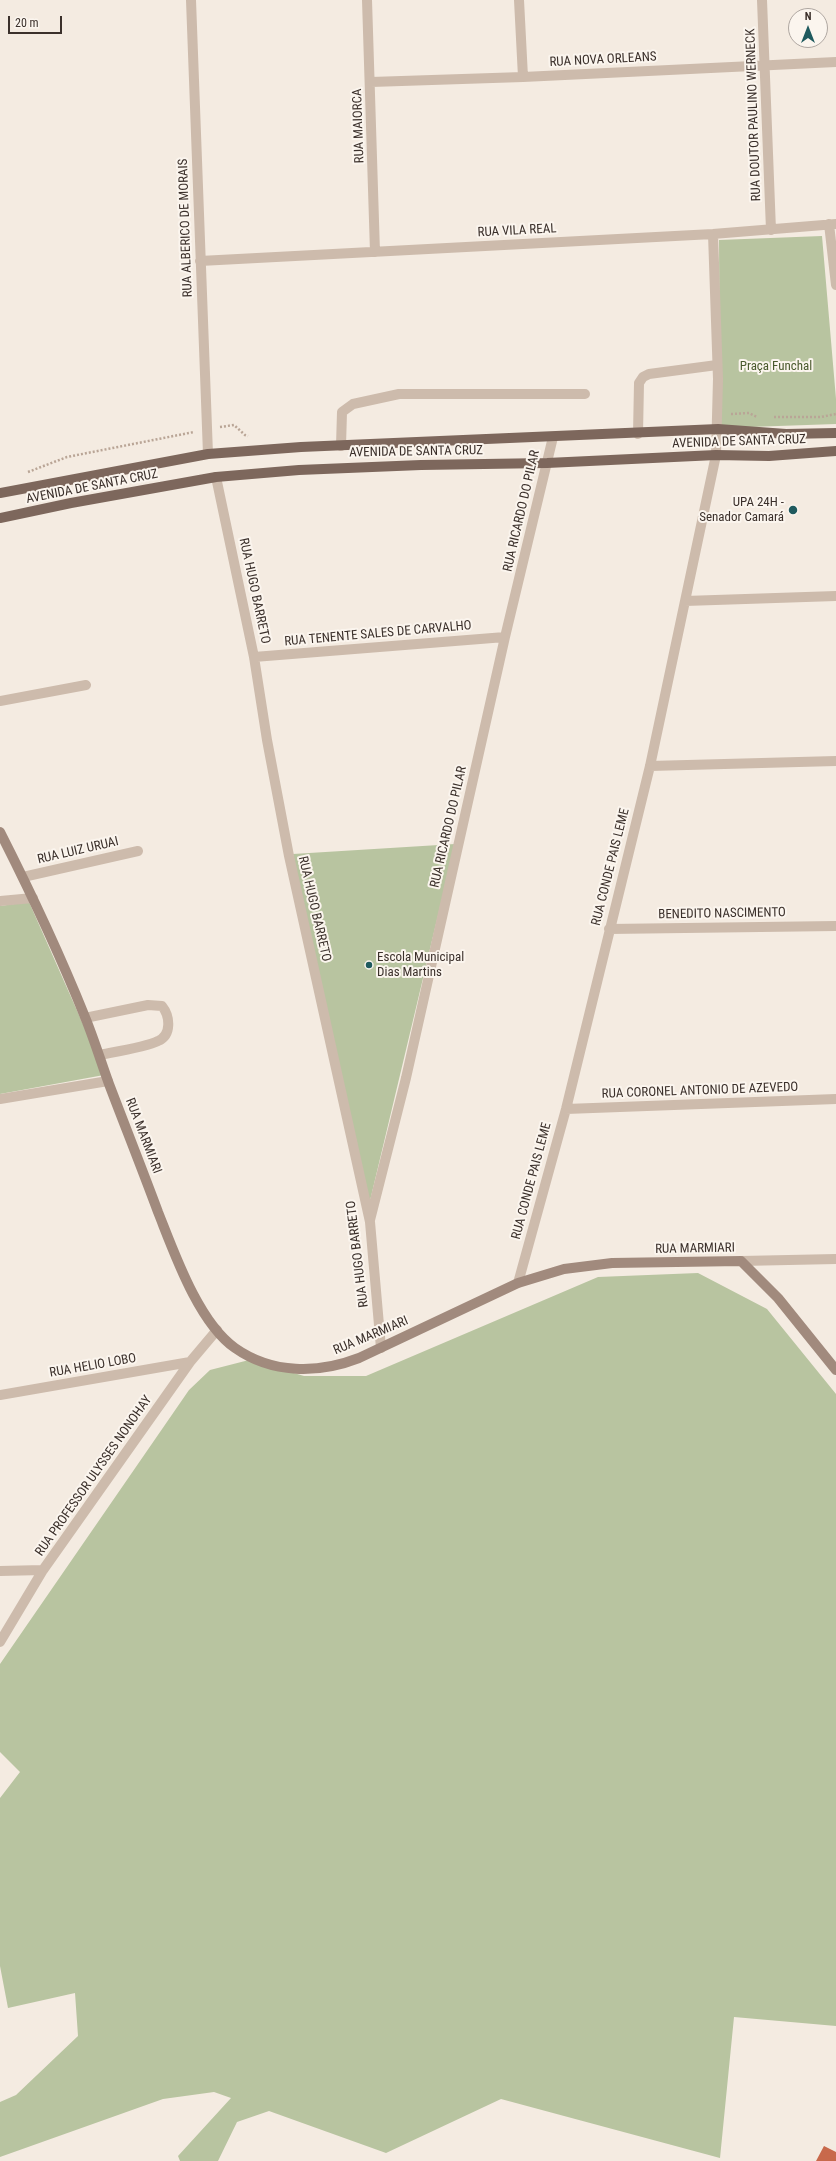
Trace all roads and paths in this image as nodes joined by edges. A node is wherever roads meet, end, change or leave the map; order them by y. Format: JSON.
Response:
{"nodes":[{"id":1,"x":191,"y":0,"type":"edge"},
{"id":2,"x":366,"y":0,"type":"edge"},
{"id":3,"x":519,"y":0,"type":"edge"},
{"id":4,"x":762,"y":0,"type":"edge"},
{"id":5,"x":836,"y":62,"type":"edge"},
{"id":6,"x":764,"y":66,"type":"junction"},
{"id":7,"x":522,"y":77,"type":"junction"},
{"id":8,"x":371,"y":82,"type":"junction"},
{"id":9,"x":833,"y":224,"type":"edge"},
{"id":10,"x":771,"y":230,"type":"junction"},
{"id":11,"x":713,"y":234,"type":"junction"},
{"id":12,"x":376,"y":252,"type":"junction"},
{"id":13,"x":200,"y":261,"type":"junction"},
{"id":14,"x":836,"y":285,"type":"edge"},
{"id":15,"x":717,"y":365,"type":"junction"},
{"id":16,"x":585,"y":394,"type":"dead end"},
{"id":17,"x":718,"y":429,"type":"junction"},
{"id":18,"x":836,"y":433,"type":"edge"},
{"id":19,"x":638,"y":434,"type":"junction"},
{"id":20,"x":553,"y":437,"type":"junction"},
{"id":21,"x":341,"y":446,"type":"junction"},
{"id":22,"x":836,"y":451,"type":"edge"},
{"id":23,"x":208,"y":454,"type":"junction"},
{"id":24,"x":716,"y":455,"type":"junction"},
{"id":25,"x":547,"y":463,"type":"junction"},
{"id":26,"x":216,"y":477,"type":"junction"},
{"id":27,"x":0,"y":493,"type":"edge"},
{"id":28,"x":0,"y":518,"type":"edge"},
{"id":29,"x":836,"y":596,"type":"edge"},
{"id":30,"x":685,"y":601,"type":"junction"},
{"id":31,"x":505,"y":637,"type":"junction"},
{"id":32,"x":254,"y":657,"type":"junction"},
{"id":33,"x":86,"y":685,"type":"dead end"},
{"id":34,"x":0,"y":701,"type":"edge"},
{"id":35,"x":836,"y":761,"type":"edge"},
{"id":36,"x":650,"y":766,"type":"junction"},
{"id":37,"x":0,"y":832,"type":"edge"},
{"id":38,"x":138,"y":851,"type":"dead end"},
{"id":39,"x":23,"y":877,"type":"junction"},
{"id":40,"x":33,"y":898,"type":"junction"},
{"id":41,"x":0,"y":902,"type":"edge"},
{"id":42,"x":836,"y":926,"type":"edge"},
{"id":43,"x":609,"y":929,"type":"junction"},
{"id":44,"x":85,"y":1018,"type":"junction"},
{"id":45,"x":99,"y":1055,"type":"junction"},
{"id":46,"x":108,"y":1081,"type":"junction"},
{"id":47,"x":0,"y":1099,"type":"edge"},
{"id":48,"x":836,"y":1099,"type":"edge"},
{"id":49,"x":566,"y":1109,"type":"junction"},
{"id":50,"x":370,"y":1222,"type":"junction"},
{"id":51,"x":836,"y":1259,"type":"edge"},
{"id":52,"x":741,"y":1261,"type":"junction"},
{"id":53,"x":518,"y":1283,"type":"junction"},
{"id":54,"x":217,"y":1330,"type":"junction"},
{"id":55,"x":381,"y":1348,"type":"junction"},
{"id":56,"x":190,"y":1362,"type":"junction"},
{"id":57,"x":836,"y":1370,"type":"edge"},
{"id":58,"x":0,"y":1395,"type":"edge"},
{"id":59,"x":43,"y":1570,"type":"junction"},
{"id":60,"x":0,"y":1571,"type":"edge"},
{"id":61,"x":0,"y":1642,"type":"edge"}],
"edges":[{"from":1,"to":13,"type":"street","name":"RUA ALBERICO DE MORAIS"},
{"from":2,"to":8,"type":"street","name":"RUA MAIORCA"},
{"from":3,"to":7,"type":"street"},
{"from":4,"to":6,"type":"street","name":"RUA DOUTOR PAULINO WERNECK"},
{"from":5,"to":6,"type":"street","name":"RUA NOVA ORLEANS"},
{"from":6,"to":7,"type":"street","name":"RUA NOVA ORLEANS"},
{"from":6,"to":10,"type":"street","name":"RUA DOUTOR PAULINO WERNECK"},
{"from":7,"to":8,"type":"street","name":"RUA NOVA ORLEANS"},
{"from":8,"to":12,"type":"street","name":"RUA MAIORCA"},
{"from":9,"to":10,"type":"street","name":"RUA VILA REAL"},
{"from":9,"to":14,"type":"street"},
{"from":10,"to":11,"type":"street","name":"RUA VILA REAL"},
{"from":11,"to":12,"type":"street","name":"RUA VILA REAL"},
{"from":11,"to":15,"type":"street"},
{"from":12,"to":13,"type":"street","name":"RUA VILA REAL"},
{"from":13,"to":23,"type":"street","name":"RUA ALBERICO DE MORAIS"},
{"from":15,"to":17,"type":"street"},
{"from":15,"to":19,"type":"street"},
{"from":16,"to":21,"type":"street"},
{"from":17,"to":18,"type":"main road","name":"AVENIDA DE SANTA CRUZ"},
{"from":17,"to":19,"type":"main road","name":"AVENIDA DE SANTA CRUZ"},
{"from":17,"to":24,"type":"street"},
{"from":19,"to":20,"type":"main road","name":"AVENIDA DE SANTA CRUZ"},
{"from":20,"to":21,"type":"main road","name":"AVENIDA DE SANTA CRUZ"},
{"from":20,"to":25,"type":"street","name":"RUA RICARDO DO PILAR"},
{"from":21,"to":23,"type":"main road","name":"AVENIDA DE SANTA CRUZ"},
{"from":22,"to":24,"type":"main road","name":"AVENIDA DE SANTA CRUZ"},
{"from":23,"to":27,"type":"main road","name":"AVENIDA DE SANTA CRUZ"},
{"from":24,"to":25,"type":"main road","name":"AVENIDA DE SANTA CRUZ"},
{"from":24,"to":30,"type":"street","name":"RUA CONDE PAIS LEME"},
{"from":25,"to":26,"type":"main road","name":"AVENIDA DE SANTA CRUZ"},
{"from":25,"to":31,"type":"street","name":"RUA RICARDO DO PILAR"},
{"from":26,"to":28,"type":"main road","name":"AVENIDA DE SANTA CRUZ"},
{"from":26,"to":32,"type":"street","name":"RUA HUGO BARRETO"},
{"from":29,"to":30,"type":"street"},
{"from":30,"to":36,"type":"street","name":"RUA CONDE PAIS LEME"},
{"from":31,"to":32,"type":"street","name":"RUA TENENTE SALES DE CARVALHO"},
{"from":31,"to":50,"type":"street","name":"RUA RICARDO DO PILAR"},
{"from":32,"to":50,"type":"street","name":"RUA HUGO BARRETO"},
{"from":33,"to":34,"type":"street"},
{"from":35,"to":36,"type":"street"},
{"from":36,"to":43,"type":"street","name":"RUA CONDE PAIS LEME"},
{"from":37,"to":39,"type":"street","name":"RUA MARMIARI"},
{"from":38,"to":39,"type":"street","name":"RUA LUIZ URUAI"},
{"from":39,"to":40,"type":"street","name":"RUA MARMIARI"},
{"from":40,"to":41,"type":"street"},
{"from":40,"to":44,"type":"street","name":"RUA MARMIARI"},
{"from":42,"to":43,"type":"street","name":"BENEDITO NASCIMENTO"},
{"from":43,"to":49,"type":"street","name":"RUA CONDE PAIS LEME"},
{"from":44,"to":45,"type":"street","name":"RUA MARMIARI"},
{"from":44,"to":45,"type":"street"},
{"from":45,"to":46,"type":"street","name":"RUA MARMIARI"},
{"from":46,"to":47,"type":"street"},
{"from":46,"to":54,"type":"street","name":"RUA MARMIARI"},
{"from":48,"to":49,"type":"street","name":"RUA CORONEL ANTONIO DE AZEVEDO"},
{"from":49,"to":53,"type":"street","name":"RUA CONDE PAIS LEME"},
{"from":50,"to":55,"type":"street","name":"RUA HUGO BARRETO"},
{"from":51,"to":52,"type":"street"},
{"from":52,"to":53,"type":"street","name":"RUA MARMIARI"},
{"from":52,"to":57,"type":"street","name":"RUA MARMIARI"},
{"from":53,"to":55,"type":"street","name":"RUA MARMIARI"},
{"from":54,"to":55,"type":"street","name":"RUA MARMIARI"},
{"from":54,"to":56,"type":"street","name":"RUA PROFESSOR ULYSSES NONOHAY"},
{"from":56,"to":58,"type":"street","name":"RUA HELIO LOBO"},
{"from":56,"to":59,"type":"street","name":"RUA PROFESSOR ULYSSES NONOHAY"},
{"from":59,"to":60,"type":"street"},
{"from":59,"to":61,"type":"street","name":"RUA PROFESSOR ULYSSES NONOHAY"}]}
